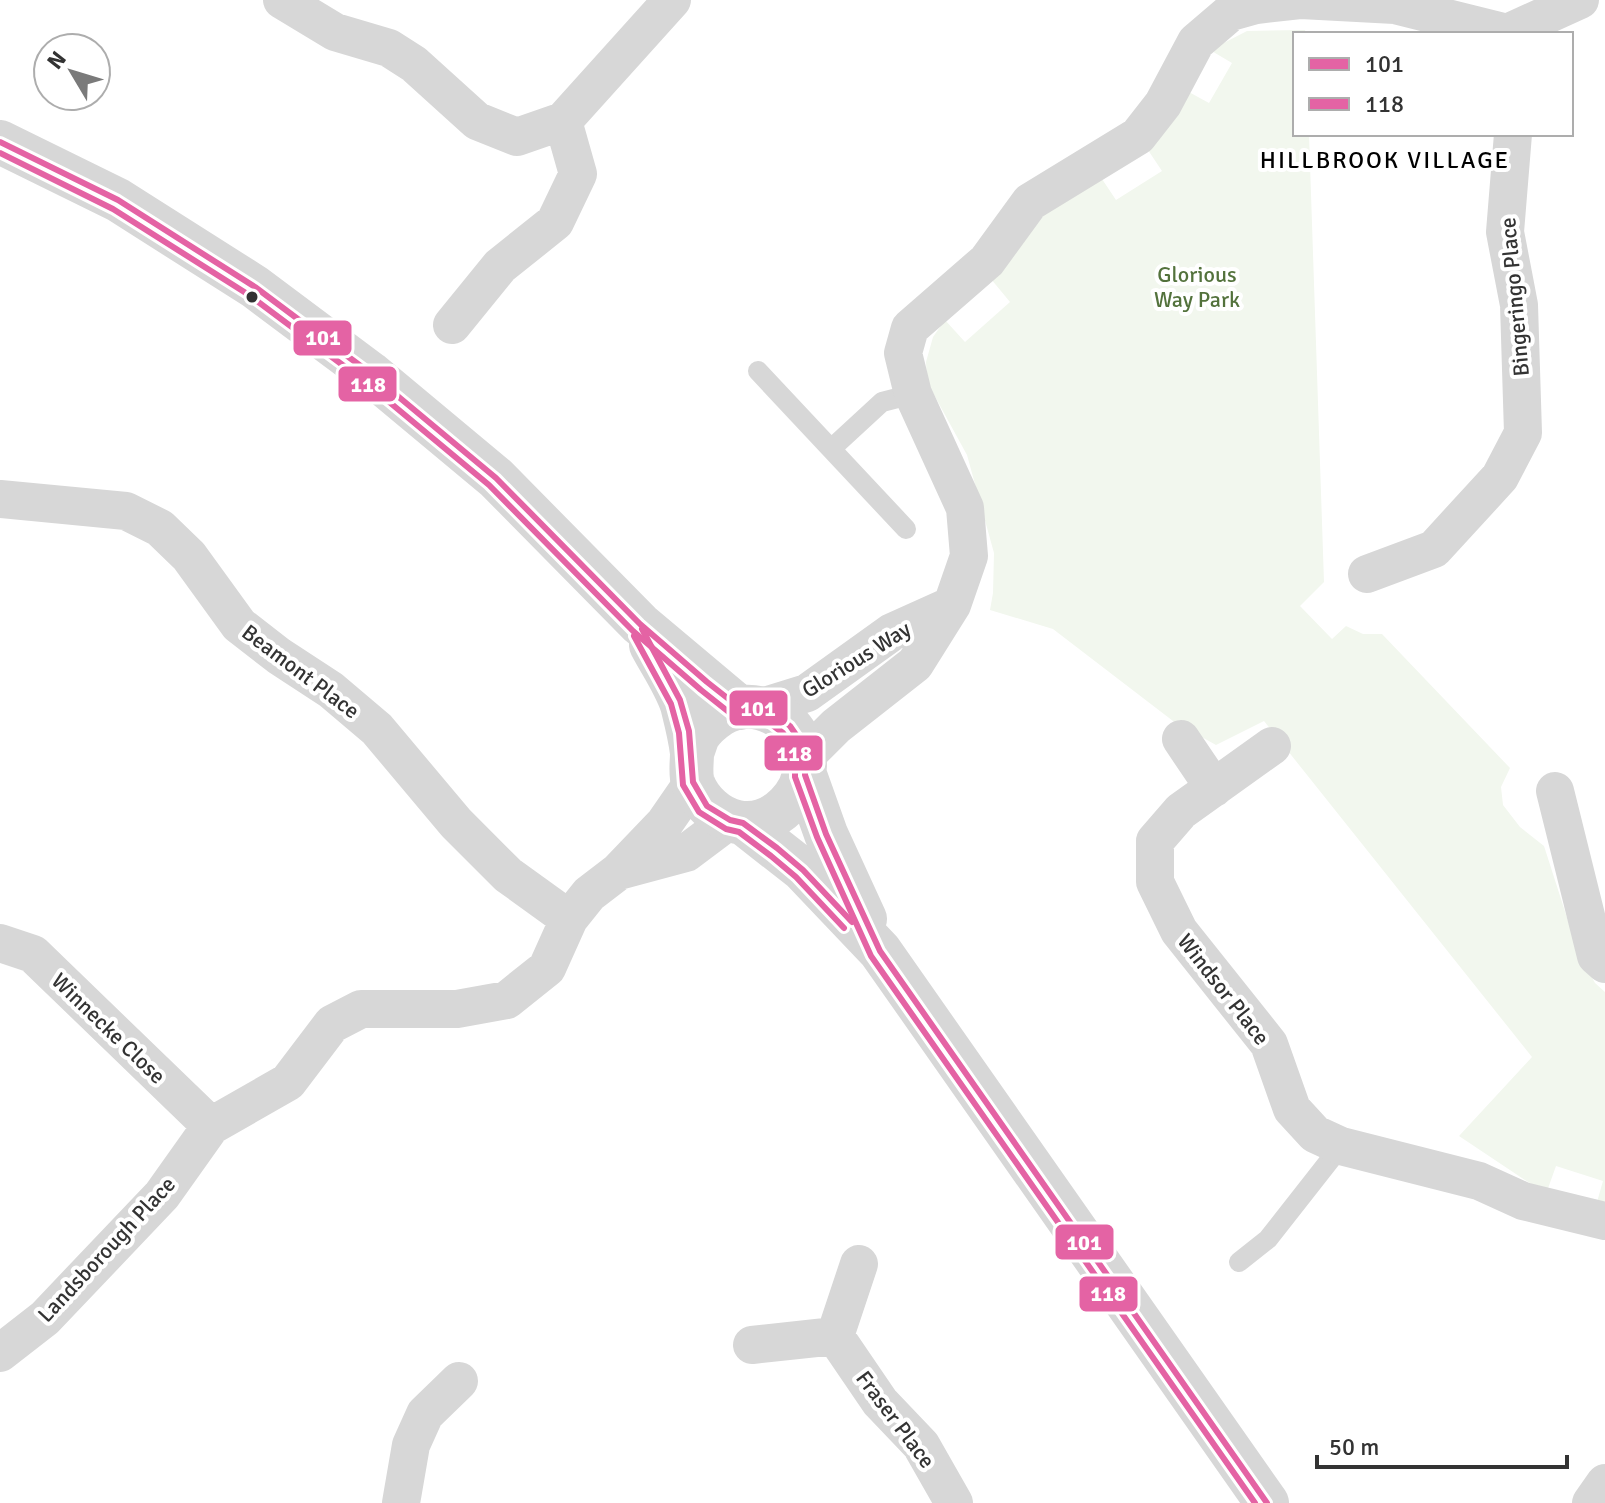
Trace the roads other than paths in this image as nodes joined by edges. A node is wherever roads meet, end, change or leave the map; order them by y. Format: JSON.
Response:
{"nodes":[{"id":1,"x":282,"y":0,"type":"edge"},
{"id":2,"x":672,"y":0,"type":"edge"},
{"id":3,"x":1301,"y":0,"type":"edge"},
{"id":4,"x":1580,"y":0,"type":"edge"},
{"id":5,"x":1228,"y":6,"type":"edge"},
{"id":6,"x":1504,"y":32,"type":"edge"},
{"id":7,"x":1510,"y":32,"type":"edge"},
{"id":8,"x":563,"y":121,"type":"junction"},
{"id":9,"x":1513,"y":136,"type":"edge"},
{"id":10,"x":0,"y":142,"type":"edge"},
{"id":11,"x":452,"y":325,"type":"dead end"},
{"id":12,"x":758,"y":371,"type":"dead end"},
{"id":13,"x":913,"y":394,"type":"junction"},
{"id":14,"x":831,"y":449,"type":"junction"},
{"id":15,"x":0,"y":499,"type":"edge"},
{"id":16,"x":906,"y":529,"type":"dead end"},
{"id":17,"x":1367,"y":574,"type":"dead end"},
{"id":18,"x":952,"y":605,"type":"junction"},
{"id":19,"x":640,"y":624,"type":"junction"},
{"id":20,"x":749,"y":708,"type":"junction"},
{"id":21,"x":1181,"y":739,"type":"dead end"},
{"id":22,"x":1272,"y":746,"type":"dead end"},
{"id":23,"x":805,"y":766,"type":"junction"},
{"id":24,"x":692,"y":768,"type":"junction"},
{"id":25,"x":1214,"y":788,"type":"junction"},
{"id":26,"x":1555,"y":791,"type":"dead end"},
{"id":27,"x":737,"y":822,"type":"junction"},
{"id":28,"x":619,"y":871,"type":"junction"},
{"id":29,"x":569,"y":919,"type":"junction"},
{"id":30,"x":0,"y":943,"type":"edge"},
{"id":31,"x":880,"y":951,"type":"junction"},
{"id":32,"x":1605,"y":964,"type":"edge"},
{"id":33,"x":211,"y":1126,"type":"junction"},
{"id":34,"x":1341,"y":1146,"type":"junction"},
{"id":35,"x":1605,"y":1221,"type":"edge"},
{"id":36,"x":1239,"y":1262,"type":"dead end"},
{"id":37,"x":859,"y":1264,"type":"dead end"},
{"id":38,"x":835,"y":1336,"type":"junction"},
{"id":39,"x":752,"y":1345,"type":"dead end"},
{"id":40,"x":0,"y":1353,"type":"edge"},
{"id":41,"x":459,"y":1381,"type":"dead end"},
{"id":42,"x":1605,"y":1483,"type":"edge"},
{"id":43,"x":401,"y":1503,"type":"edge"},
{"id":44,"x":954,"y":1503,"type":"edge"},
{"id":45,"x":1267,"y":1503,"type":"edge"},
{"id":46,"x":1591,"y":1503,"type":"edge"}],
"edges":[{"from":1,"to":8,"type":"street"},
{"from":2,"to":8,"type":"street"},
{"from":3,"to":5,"type":"street","name":"Glorious Way"},
{"from":3,"to":6,"type":"street","name":"Glorious Way"},
{"from":4,"to":7,"type":"street","name":"Glorious Way"},
{"from":5,"to":13,"type":"street","name":"Glorious Way"},
{"from":8,"to":11,"type":"street"},
{"from":9,"to":17,"type":"street","name":"Bingeringo Place"},
{"from":10,"to":19,"type":"street"},
{"from":12,"to":14,"type":"lane"},
{"from":13,"to":14,"type":"lane"},
{"from":13,"to":18,"type":"street","name":"Glorious Way"},
{"from":14,"to":16,"type":"lane"},
{"from":15,"to":29,"type":"street","name":"Beamont Place"},
{"from":18,"to":20,"type":"street","name":"Glorious Way"},
{"from":18,"to":23,"type":"street","name":"Glorious Way"},
{"from":19,"to":20,"type":"street"},
{"from":19,"to":24,"type":"street"},
{"from":20,"to":23,"type":"street"},
{"from":20,"to":24,"type":"street"},
{"from":21,"to":25,"type":"street"},
{"from":22,"to":25,"type":"street","name":"Windsor Place"},
{"from":23,"to":27,"type":"street"},
{"from":23,"to":31,"type":"street"},
{"from":24,"to":27,"type":"street"},
{"from":24,"to":28,"type":"street","name":"Landsborough Place"},
{"from":25,"to":34,"type":"street","name":"Windsor Place"},
{"from":26,"to":32,"type":"street"},
{"from":27,"to":28,"type":"street","name":"Landsborough Place"},
{"from":27,"to":31,"type":"street"},
{"from":28,"to":29,"type":"street","name":"Landsborough Place"},
{"from":29,"to":33,"type":"street","name":"Landsborough Place"},
{"from":30,"to":33,"type":"street","name":"Winnecke Close"},
{"from":31,"to":45,"type":"street"},
{"from":33,"to":40,"type":"street","name":"Landsborough Place"},
{"from":34,"to":35,"type":"street","name":"Windsor Place"},
{"from":34,"to":36,"type":"lane"},
{"from":37,"to":38,"type":"street"},
{"from":38,"to":39,"type":"street"},
{"from":38,"to":44,"type":"street","name":"Fraser Place"},
{"from":41,"to":43,"type":"street"},
{"from":42,"to":46,"type":"street"}]}
